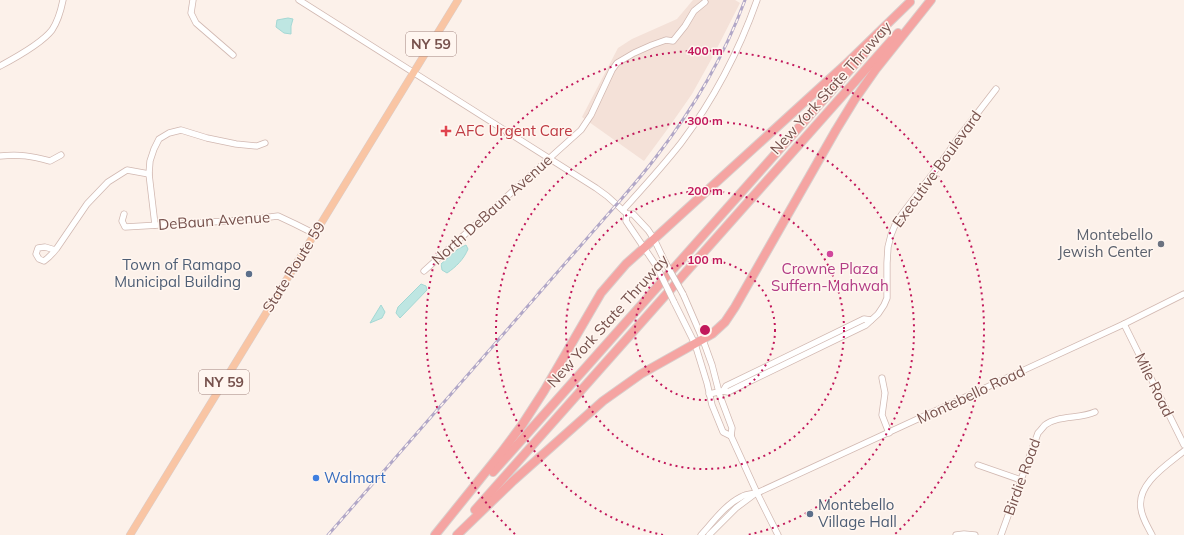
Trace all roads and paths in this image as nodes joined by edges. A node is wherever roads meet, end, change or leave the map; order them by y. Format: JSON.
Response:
{"nodes":[{"id":1,"x":63,"y":0,"type":"edge"},
{"id":2,"x":194,"y":0,"type":"edge"},
{"id":3,"x":299,"y":0,"type":"edge"},
{"id":4,"x":458,"y":0,"type":"edge"},
{"id":5,"x":757,"y":0,"type":"edge"},
{"id":6,"x":927,"y":0,"type":"edge"},
{"id":7,"x":931,"y":0,"type":"edge"},
{"id":8,"x":911,"y":1,"type":"edge"},
{"id":9,"x":705,"y":2,"type":"dead end"},
{"id":10,"x":233,"y":56,"type":"dead end"},
{"id":11,"x":0,"y":66,"type":"edge"},
{"id":12,"x":414,"y":72,"type":"junction"},
{"id":13,"x":996,"y":90,"type":"dead end"},
{"id":14,"x":265,"y":143,"type":"dead end"},
{"id":15,"x":61,"y":155,"type":"dead end"},
{"id":16,"x":0,"y":156,"type":"edge"},
{"id":17,"x":550,"y":158,"type":"junction"},
{"id":18,"x":149,"y":174,"type":"junction"},
{"id":19,"x":625,"y":212,"type":"junction"},
{"id":20,"x":124,"y":214,"type":"dead end"},
{"id":21,"x":155,"y":226,"type":"junction"},
{"id":22,"x":315,"y":234,"type":"junction"},
{"id":23,"x":654,"y":240,"type":"junction"},
{"id":24,"x":645,"y":247,"type":"junction"},
{"id":25,"x":55,"y":250,"type":"dead end"},
{"id":26,"x":424,"y":271,"type":"dead end"},
{"id":27,"x":1184,"y":294,"type":"edge"},
{"id":28,"x":1124,"y":324,"type":"junction"},
{"id":29,"x":703,"y":340,"type":"junction"},
{"id":30,"x":695,"y":344,"type":"junction"},
{"id":31,"x":882,"y":378,"type":"dead end"},
{"id":32,"x":721,"y":391,"type":"junction"},
{"id":33,"x":709,"y":394,"type":"junction"},
{"id":34,"x":1095,"y":412,"type":"dead end"},
{"id":35,"x":889,"y":433,"type":"junction"},
{"id":36,"x":731,"y":436,"type":"junction"},
{"id":37,"x":1184,"y":445,"type":"edge"},
{"id":38,"x":1184,"y":451,"type":"edge"},
{"id":39,"x":978,"y":465,"type":"dead end"},
{"id":40,"x":1021,"y":480,"type":"junction"},
{"id":41,"x":757,"y":493,"type":"junction"},
{"id":42,"x":130,"y":535,"type":"edge"},
{"id":43,"x":436,"y":535,"type":"edge"},
{"id":44,"x":453,"y":535,"type":"edge"},
{"id":45,"x":457,"y":535,"type":"edge"},
{"id":46,"x":701,"y":535,"type":"edge"},
{"id":47,"x":709,"y":535,"type":"edge"},
{"id":48,"x":778,"y":535,"type":"edge"},
{"id":49,"x":956,"y":535,"type":"edge"},
{"id":50,"x":975,"y":535,"type":"edge"},
{"id":51,"x":1001,"y":535,"type":"edge"},
{"id":52,"x":1152,"y":535,"type":"edge"}],
"edges":[{"from":1,"to":11,"type":"street"},
{"from":2,"to":10,"type":"street"},
{"from":3,"to":12,"type":"street"},
{"from":4,"to":12,"type":"main road","name":"State Route 59","number":"NY 59"},
{"from":5,"to":19,"type":"street"},
{"from":6,"to":44,"type":"highway","name":"New York State Thruway"},
{"from":7,"to":29,"type":"highway"},
{"from":8,"to":23,"type":"highway"},
{"from":8,"to":43,"type":"highway","name":"New York State Thruway"},
{"from":9,"to":17,"type":"street","name":"North DeBaun Avenue"},
{"from":12,"to":17,"type":"street"},
{"from":12,"to":22,"type":"main road","name":"State Route 59","number":"NY 59"},
{"from":13,"to":32,"type":"street","name":"Executive Boulevard"},
{"from":14,"to":18,"type":"street"},
{"from":15,"to":16,"type":"street"},
{"from":17,"to":19,"type":"street"},
{"from":17,"to":26,"type":"street","name":"North DeBaun Avenue"},
{"from":18,"to":21,"type":"street"},
{"from":18,"to":25,"type":"street"},
{"from":19,"to":23,"type":"street"},
{"from":19,"to":24,"type":"street"},
{"from":20,"to":21,"type":"street","name":"DeBaun Avenue"},
{"from":21,"to":22,"type":"street","name":"DeBaun Avenue"},
{"from":22,"to":42,"type":"main road","name":"State Route 59","number":"NY 59"},
{"from":23,"to":24,"type":"highway"},
{"from":23,"to":29,"type":"street","bridge":true},
{"from":24,"to":30,"type":"street","bridge":true},
{"from":24,"to":43,"type":"highway"},
{"from":27,"to":28,"type":"street","name":"Montebello Road"},
{"from":28,"to":35,"type":"street","name":"Montebello Road"},
{"from":28,"to":37,"type":"street","name":"Mile Road"},
{"from":29,"to":30,"type":"highway"},
{"from":29,"to":32,"type":"street"},
{"from":30,"to":33,"type":"street"},
{"from":30,"to":45,"type":"highway"},
{"from":31,"to":35,"type":"street"},
{"from":32,"to":33,"type":"street","name":"Executive Boulevard"},
{"from":32,"to":36,"type":"street"},
{"from":33,"to":36,"type":"street"},
{"from":34,"to":40,"type":"street","name":"Birdie Road"},
{"from":35,"to":41,"type":"street","name":"Montebello Road"},
{"from":36,"to":41,"type":"street"},
{"from":38,"to":52,"type":"street"},
{"from":39,"to":40,"type":"street"},
{"from":40,"to":51,"type":"street","name":"Birdie Road"},
{"from":41,"to":46,"type":"street"},
{"from":41,"to":47,"type":"street"},
{"from":41,"to":48,"type":"street"},
{"from":49,"to":50,"type":"street"}]}
